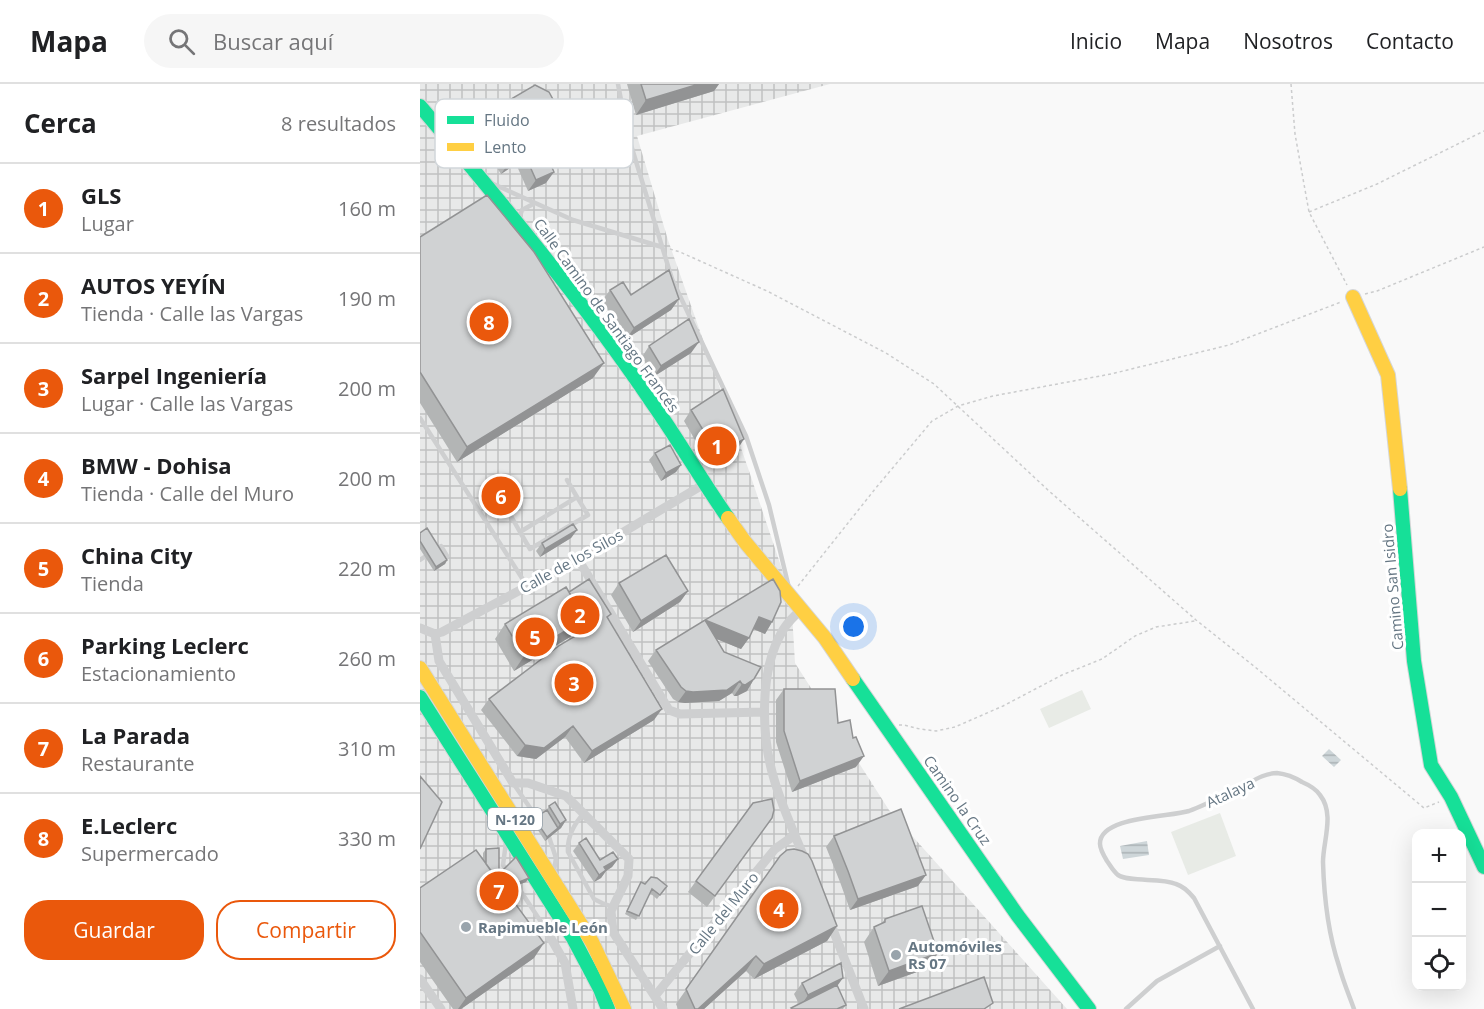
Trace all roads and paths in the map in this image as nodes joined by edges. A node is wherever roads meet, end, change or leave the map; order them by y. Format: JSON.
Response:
{"nodes":[{"id":1,"x":618,"y":84,"type":"edge"},
{"id":2,"x":1291,"y":84,"type":"edge"},
{"id":3,"x":621,"y":99,"type":"edge"},
{"id":4,"x":420,"y":106,"type":"edge"},
{"id":5,"x":435,"y":124,"type":"edge"},
{"id":6,"x":1484,"y":131,"type":"edge"},
{"id":7,"x":633,"y":151,"type":"edge"},
{"id":8,"x":473,"y":168,"type":"edge"},
{"id":9,"x":483,"y":180,"type":"junction"},
{"id":10,"x":535,"y":203,"type":"junction"},
{"id":11,"x":1309,"y":212,"type":"junction"},
{"id":12,"x":518,"y":222,"type":"junction"},
{"id":13,"x":663,"y":248,"type":"junction"},
{"id":14,"x":1484,"y":248,"type":"edge"},
{"id":15,"x":1353,"y":297,"type":"junction"},
{"id":16,"x":958,"y":406,"type":"junction"},
{"id":17,"x":420,"y":418,"type":"edge"},
{"id":18,"x":567,"y":480,"type":"dead end"},
{"id":19,"x":706,"y":483,"type":"junction"},
{"id":20,"x":577,"y":497,"type":"junction"},
{"id":21,"x":511,"y":516,"type":"dead end"},
{"id":22,"x":520,"y":532,"type":"junction"},
{"id":23,"x":447,"y":555,"type":"edge"},
{"id":24,"x":578,"y":559,"type":"junction"},
{"id":25,"x":420,"y":560,"type":"edge"},
{"id":26,"x":527,"y":586,"type":"junction"},
{"id":27,"x":790,"y":596,"type":"junction"},
{"id":28,"x":802,"y":609,"type":"junction"},
{"id":29,"x":1196,"y":620,"type":"junction"},
{"id":30,"x":420,"y":628,"type":"edge"},
{"id":31,"x":435,"y":634,"type":"junction"},
{"id":32,"x":420,"y":669,"type":"edge"},
{"id":33,"x":420,"y":697,"type":"edge"},
{"id":34,"x":764,"y":712,"type":"junction"},
{"id":35,"x":886,"y":725,"type":"junction"},
{"id":36,"x":512,"y":787,"type":"junction"},
{"id":37,"x":1451,"y":798,"type":"junction"},
{"id":38,"x":584,"y":813,"type":"junction"},
{"id":39,"x":537,"y":818,"type":"edge"},
{"id":40,"x":507,"y":833,"type":"junction"},
{"id":41,"x":795,"y":835,"type":"junction"},
{"id":42,"x":549,"y":837,"type":"edge"},
{"id":43,"x":568,"y":847,"type":"junction"},
{"id":44,"x":554,"y":852,"type":"junction"},
{"id":45,"x":808,"y":867,"type":"edge"},
{"id":46,"x":1484,"y":867,"type":"edge"},
{"id":47,"x":553,"y":880,"type":"junction"},
{"id":48,"x":550,"y":902,"type":"junction"},
{"id":49,"x":613,"y":907,"type":"junction"},
{"id":50,"x":825,"y":909,"type":"edge"},
{"id":51,"x":534,"y":912,"type":"junction"},
{"id":52,"x":549,"y":935,"type":"joint"},
{"id":53,"x":1220,"y":946,"type":"junction"},
{"id":54,"x":420,"y":979,"type":"edge"},
{"id":55,"x":655,"y":996,"type":"junction"},
{"id":56,"x":624,"y":1003,"type":"edge"},
{"id":57,"x":441,"y":1009,"type":"edge"},
{"id":58,"x":573,"y":1009,"type":"edge"},
{"id":59,"x":608,"y":1009,"type":"edge"},
{"id":60,"x":663,"y":1009,"type":"edge"},
{"id":61,"x":864,"y":1009,"type":"edge"},
{"id":62,"x":1089,"y":1009,"type":"edge"},
{"id":63,"x":1126,"y":1009,"type":"edge"},
{"id":64,"x":1253,"y":1009,"type":"edge"},
{"id":65,"x":1354,"y":1009,"type":"edge"}],
"edges":[{"from":1,"to":3,"type":"lane"},
{"from":2,"to":11,"type":"path"},
{"from":4,"to":5,"type":"main road","name":"Calle Camino de Santiago Francés"},
{"from":6,"to":11,"type":"path"},
{"from":7,"to":13,"type":"lane"},
{"from":8,"to":9,"type":"main road","name":"Calle Camino de Santiago Francés"},
{"from":9,"to":10,"type":"lane"},
{"from":9,"to":12,"type":"main road","name":"Calle Camino de Santiago Francés"},
{"from":10,"to":12,"type":"lane"},
{"from":10,"to":13,"type":"lane"},
{"from":11,"to":15,"type":"path"},
{"from":12,"to":19,"type":"main road","name":"Calle Camino de Santiago Francés"},
{"from":13,"to":16,"type":"path"},
{"from":13,"to":27,"type":"lane"},
{"from":14,"to":15,"type":"path"},
{"from":15,"to":16,"type":"path"},
{"from":15,"to":37,"type":"main road","name":"Camino San Isidro"},
{"from":16,"to":27,"type":"path"},
{"from":16,"to":29,"type":"path"},
{"from":17,"to":26,"type":"lane"},
{"from":18,"to":20,"type":"lane"},
{"from":19,"to":24,"type":"street","name":"Calle de los Silos"},
{"from":19,"to":27,"type":"main road","name":"Calle Camino de Santiago Francés"},
{"from":20,"to":22,"type":"lane"},
{"from":20,"to":22,"type":"lane"},
{"from":21,"to":22,"type":"lane"},
{"from":23,"to":25,"type":"lane"},
{"from":24,"to":26,"type":"street","name":"Calle de los Silos"},
{"from":24,"to":34,"type":"street"},
{"from":26,"to":31,"type":"street","name":"Calle de los Silos"},
{"from":27,"to":28,"type":"main road","name":"Calle Camino de Santiago Francés"},
{"from":28,"to":34,"type":"street"},
{"from":28,"to":35,"type":"main road","name":"Camino la Cruz"},
{"from":29,"to":35,"type":"path"},
{"from":29,"to":37,"type":"path"},
{"from":30,"to":31,"type":"street"},
{"from":31,"to":36,"type":"street"},
{"from":32,"to":47,"type":"main road","number":"N-120"},
{"from":33,"to":40,"type":"main road","number":"N-120"},
{"from":34,"to":41,"type":"street"},
{"from":35,"to":62,"type":"main road","name":"Camino la Cruz"},
{"from":36,"to":38,"type":"street"},
{"from":36,"to":39,"type":"lane"},
{"from":37,"to":46,"type":"main road","name":"Camino San Isidro"},
{"from":38,"to":43,"type":"lane"},
{"from":38,"to":49,"type":"street"},
{"from":40,"to":48,"type":"main road","number":"N-120"},
{"from":40,"to":51,"type":"lane"},
{"from":41,"to":45,"type":"street"},
{"from":41,"to":55,"type":"street","name":"Calle del Muro"},
{"from":42,"to":44,"type":"lane"},
{"from":43,"to":44,"type":"lane"},
{"from":43,"to":49,"type":"lane"},
{"from":44,"to":47,"type":"lane"},
{"from":47,"to":56,"type":"main road","number":"N-120"},
{"from":48,"to":51,"type":"lane"},
{"from":48,"to":59,"type":"main road","number":"N-120"},
{"from":49,"to":55,"type":"street"},
{"from":50,"to":61,"type":"street"},
{"from":51,"to":52,"type":"lane"},
{"from":52,"to":58,"type":"street"},
{"from":53,"to":63,"type":"lane"},
{"from":53,"to":64,"type":"lane","name":"Atalaya"},
{"from":53,"to":65,"type":"lane","name":"Atalaya"},
{"from":54,"to":57,"type":"street"},
{"from":55,"to":60,"type":"street"}]}
